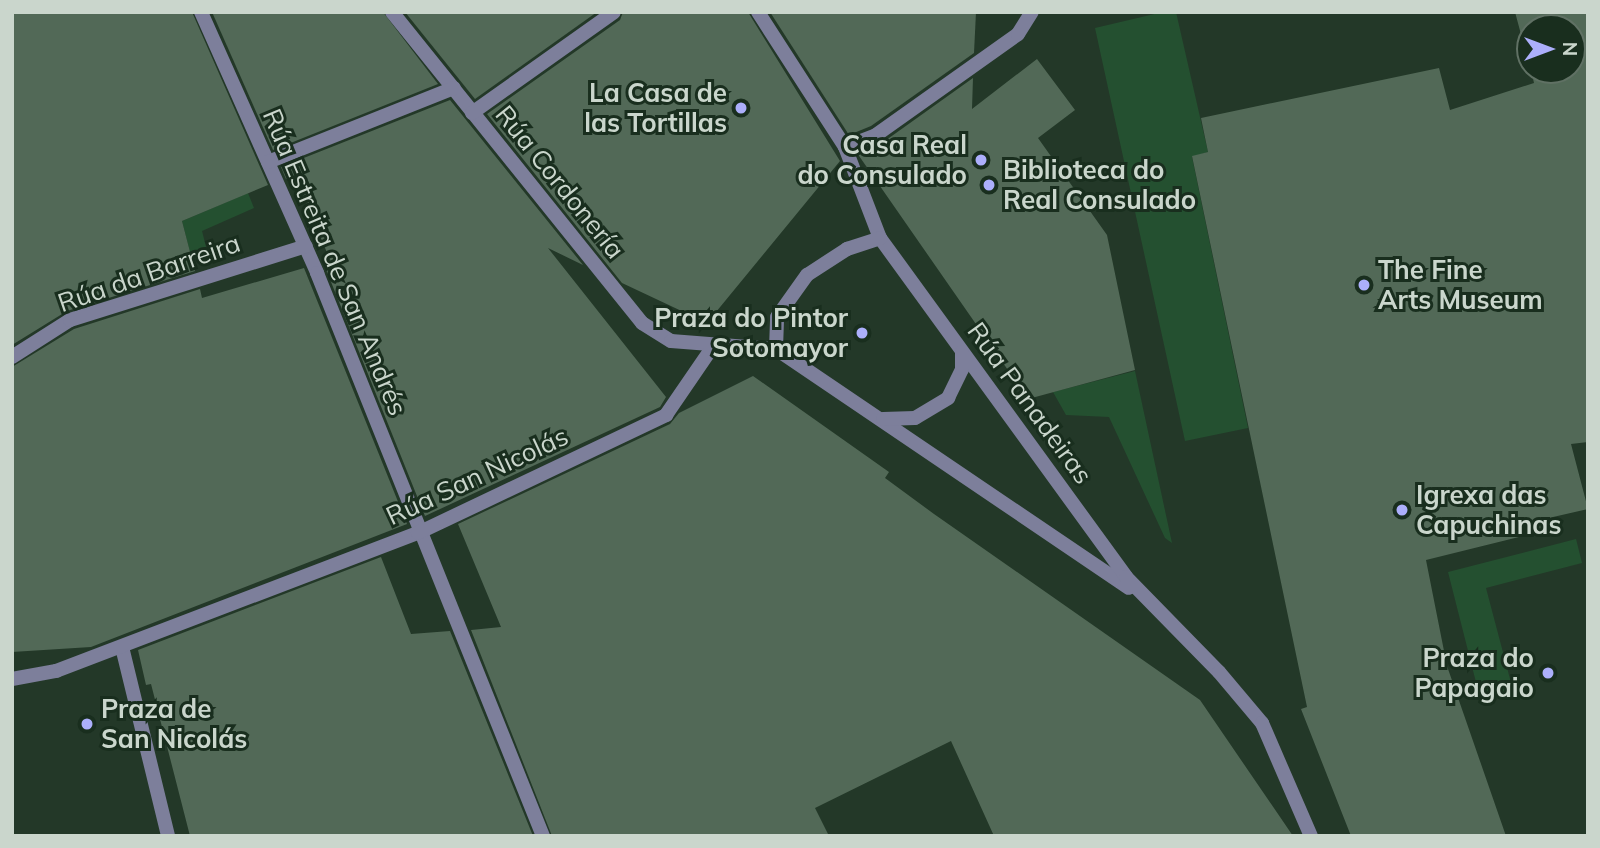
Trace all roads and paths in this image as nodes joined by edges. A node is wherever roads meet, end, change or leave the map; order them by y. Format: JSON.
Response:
{"nodes":[{"id":1,"x":201,"y":12,"type":"edge"},
{"id":2,"x":391,"y":12,"type":"edge"},
{"id":3,"x":614,"y":12,"type":"edge"},
{"id":4,"x":758,"y":12,"type":"edge"},
{"id":5,"x":1032,"y":12,"type":"edge"},
{"id":6,"x":454,"y":88,"type":"junction"},
{"id":7,"x":472,"y":113,"type":"junction"},
{"id":8,"x":845,"y":147,"type":"junction"},
{"id":9,"x":268,"y":162,"type":"junction"},
{"id":10,"x":880,"y":238,"type":"junction"},
{"id":11,"x":306,"y":246,"type":"junction"},
{"id":12,"x":715,"y":345,"type":"junction"},
{"id":13,"x":776,"y":349,"type":"junction"},
{"id":14,"x":962,"y":352,"type":"junction"},
{"id":15,"x":12,"y":357,"type":"edge"},
{"id":16,"x":882,"y":418,"type":"junction"},
{"id":17,"x":418,"y":533,"type":"junction"},
{"id":18,"x":1141,"y":596,"type":"junction"},
{"id":19,"x":122,"y":647,"type":"junction"},
{"id":20,"x":12,"y":679,"type":"edge"},
{"id":21,"x":168,"y":836,"type":"edge"},
{"id":22,"x":543,"y":836,"type":"edge"},
{"id":23,"x":1311,"y":836,"type":"edge"}],
"edges":[{"from":1,"to":9,"type":"street","name":"Rúa Estreita de San Andrés"},
{"from":2,"to":6,"type":"street","name":"Rúa Cordonería"},
{"from":3,"to":7,"type":"street"},
{"from":4,"to":8,"type":"street","name":"Rúa Panadeiras"},
{"from":5,"to":8,"type":"street"},
{"from":6,"to":7,"type":"street","name":"Rúa Cordonería"},
{"from":6,"to":9,"type":"street"},
{"from":7,"to":12,"type":"street","name":"Rúa Cordonería"},
{"from":8,"to":10,"type":"street","name":"Rúa Panadeiras"},
{"from":9,"to":11,"type":"street","name":"Rúa Estreita de San Andrés"},
{"from":10,"to":13,"type":"street"},
{"from":10,"to":14,"type":"street","name":"Rúa Panadeiras"},
{"from":11,"to":15,"type":"street","name":"Rúa da Barreira"},
{"from":11,"to":17,"type":"street","name":"Rúa Estreita de San Andrés"},
{"from":12,"to":13,"type":"street"},
{"from":12,"to":17,"type":"street","name":"Rúa San Nicolás"},
{"from":13,"to":16,"type":"street","name":"Rúa Panadeiras"},
{"from":14,"to":16,"type":"street"},
{"from":14,"to":18,"type":"street","name":"Rúa Panadeiras"},
{"from":16,"to":18,"type":"street","name":"Rúa Panadeiras"},
{"from":17,"to":19,"type":"street","name":"Rúa San Nicolás"},
{"from":17,"to":22,"type":"street","name":"Rúa Estreita de San Andrés"},
{"from":18,"to":23,"type":"street","name":"Rúa Panadeiras"},
{"from":19,"to":20,"type":"street","name":"Rúa San Nicolás"},
{"from":19,"to":21,"type":"street"}]}
